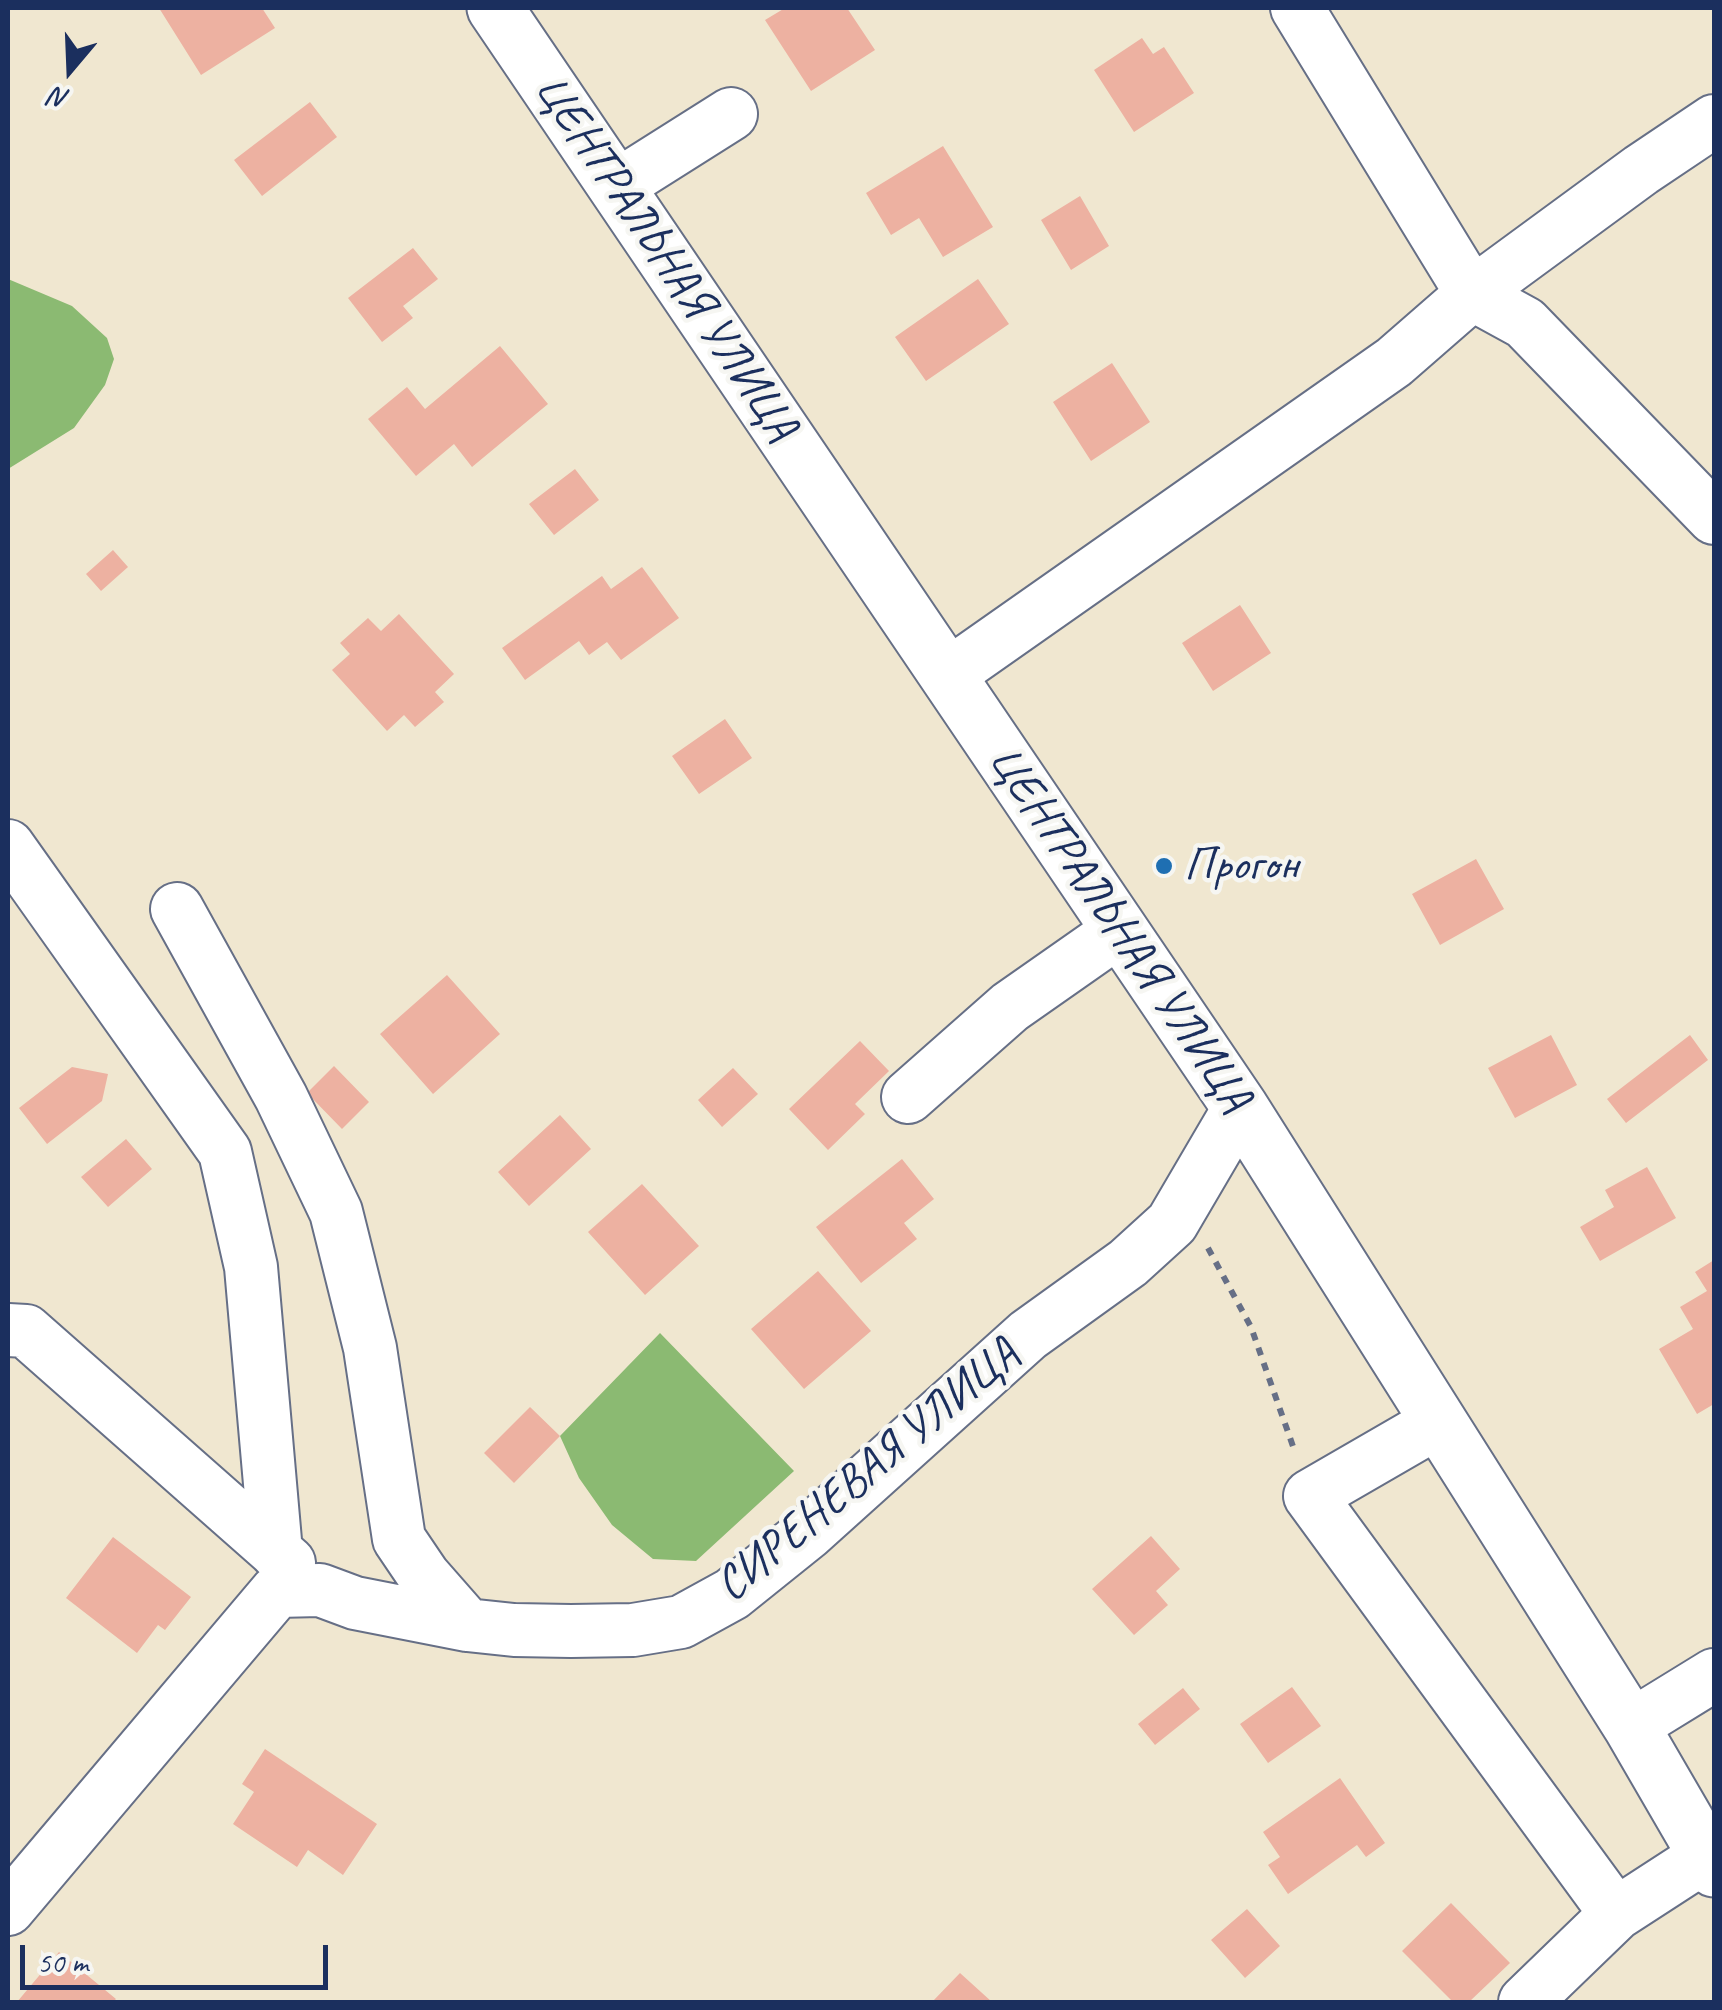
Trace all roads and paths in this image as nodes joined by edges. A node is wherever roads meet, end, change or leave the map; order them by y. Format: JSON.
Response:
{"nodes":[{"id":1,"x":494,"y":8,"type":"edge"},
{"id":2,"x":1297,"y":8,"type":"edge"},
{"id":3,"x":731,"y":114,"type":"dead end"},
{"id":4,"x":1714,"y":122,"type":"edge"},
{"id":5,"x":616,"y":186,"type":"junction"},
{"id":6,"x":1472,"y":294,"type":"junction"},
{"id":7,"x":1714,"y":518,"type":"edge"},
{"id":8,"x":948,"y":676,"type":"junction"},
{"id":9,"x":8,"y":846,"type":"edge"},
{"id":10,"x":176,"y":908,"type":"dead end"},
{"id":11,"x":1120,"y":930,"type":"junction"},
{"id":12,"x":908,"y":1097,"type":"dead end"},
{"id":13,"x":1240,"y":1107,"type":"junction"},
{"id":14,"x":1183,"y":1203,"type":"junction"},
{"id":15,"x":8,"y":1330,"type":"edge"},
{"id":16,"x":1438,"y":1422,"type":"junction"},
{"id":17,"x":1310,"y":1496,"type":"junction"},
{"id":18,"x":276,"y":1552,"type":"junction"},
{"id":19,"x":320,"y":1590,"type":"junction"},
{"id":20,"x":467,"y":1624,"type":"junction"},
{"id":21,"x":1714,"y":1675,"type":"edge"},
{"id":22,"x":1632,"y":1726,"type":"junction"},
{"id":23,"x":1711,"y":1862,"type":"edge"},
{"id":24,"x":8,"y":1909,"type":"edge"},
{"id":25,"x":1616,"y":1914,"type":"junction"},
{"id":26,"x":1525,"y":2002,"type":"edge"}],
"edges":[{"from":1,"to":5,"type":"main road","name":"ЦЕНТРАЛЬНАЯ УЛИЦА"},
{"from":2,"to":6,"type":"street"},
{"from":3,"to":5,"type":"street"},
{"from":4,"to":6,"type":"street"},
{"from":5,"to":8,"type":"main road","name":"ЦЕНТРАЛЬНАЯ УЛИЦА"},
{"from":6,"to":7,"type":"street"},
{"from":6,"to":8,"type":"street"},
{"from":8,"to":11,"type":"main road","name":"ЦЕНТРАЛЬНАЯ УЛИЦА"},
{"from":9,"to":18,"type":"street"},
{"from":10,"to":20,"type":"street"},
{"from":11,"to":12,"type":"street"},
{"from":11,"to":13,"type":"main road","name":"ЦЕНТРАЛЬНАЯ УЛИЦА"},
{"from":13,"to":14,"type":"street","name":"СИРЕНЕВАЯ УЛИЦА"},
{"from":13,"to":16,"type":"main road","name":"ЦЕНТРАЛЬНАЯ УЛИЦА"},
{"from":14,"to":17,"type":"path"},
{"from":14,"to":20,"type":"street","name":"СИРЕНЕВАЯ УЛИЦА"},
{"from":15,"to":18,"type":"street"},
{"from":16,"to":17,"type":"street"},
{"from":16,"to":22,"type":"main road","name":"ЦЕНТРАЛЬНАЯ УЛИЦА"},
{"from":17,"to":25,"type":"street"},
{"from":18,"to":19,"type":"street"},
{"from":19,"to":20,"type":"street","name":"СИРЕНЕВАЯ УЛИЦА"},
{"from":19,"to":24,"type":"street","name":"СИРЕНЕВАЯ УЛИЦА"},
{"from":21,"to":22,"type":"street"},
{"from":22,"to":23,"type":"main road","name":"ЦЕНТРАЛЬНАЯ УЛИЦА"},
{"from":23,"to":25,"type":"street"},
{"from":25,"to":26,"type":"street"}]}
